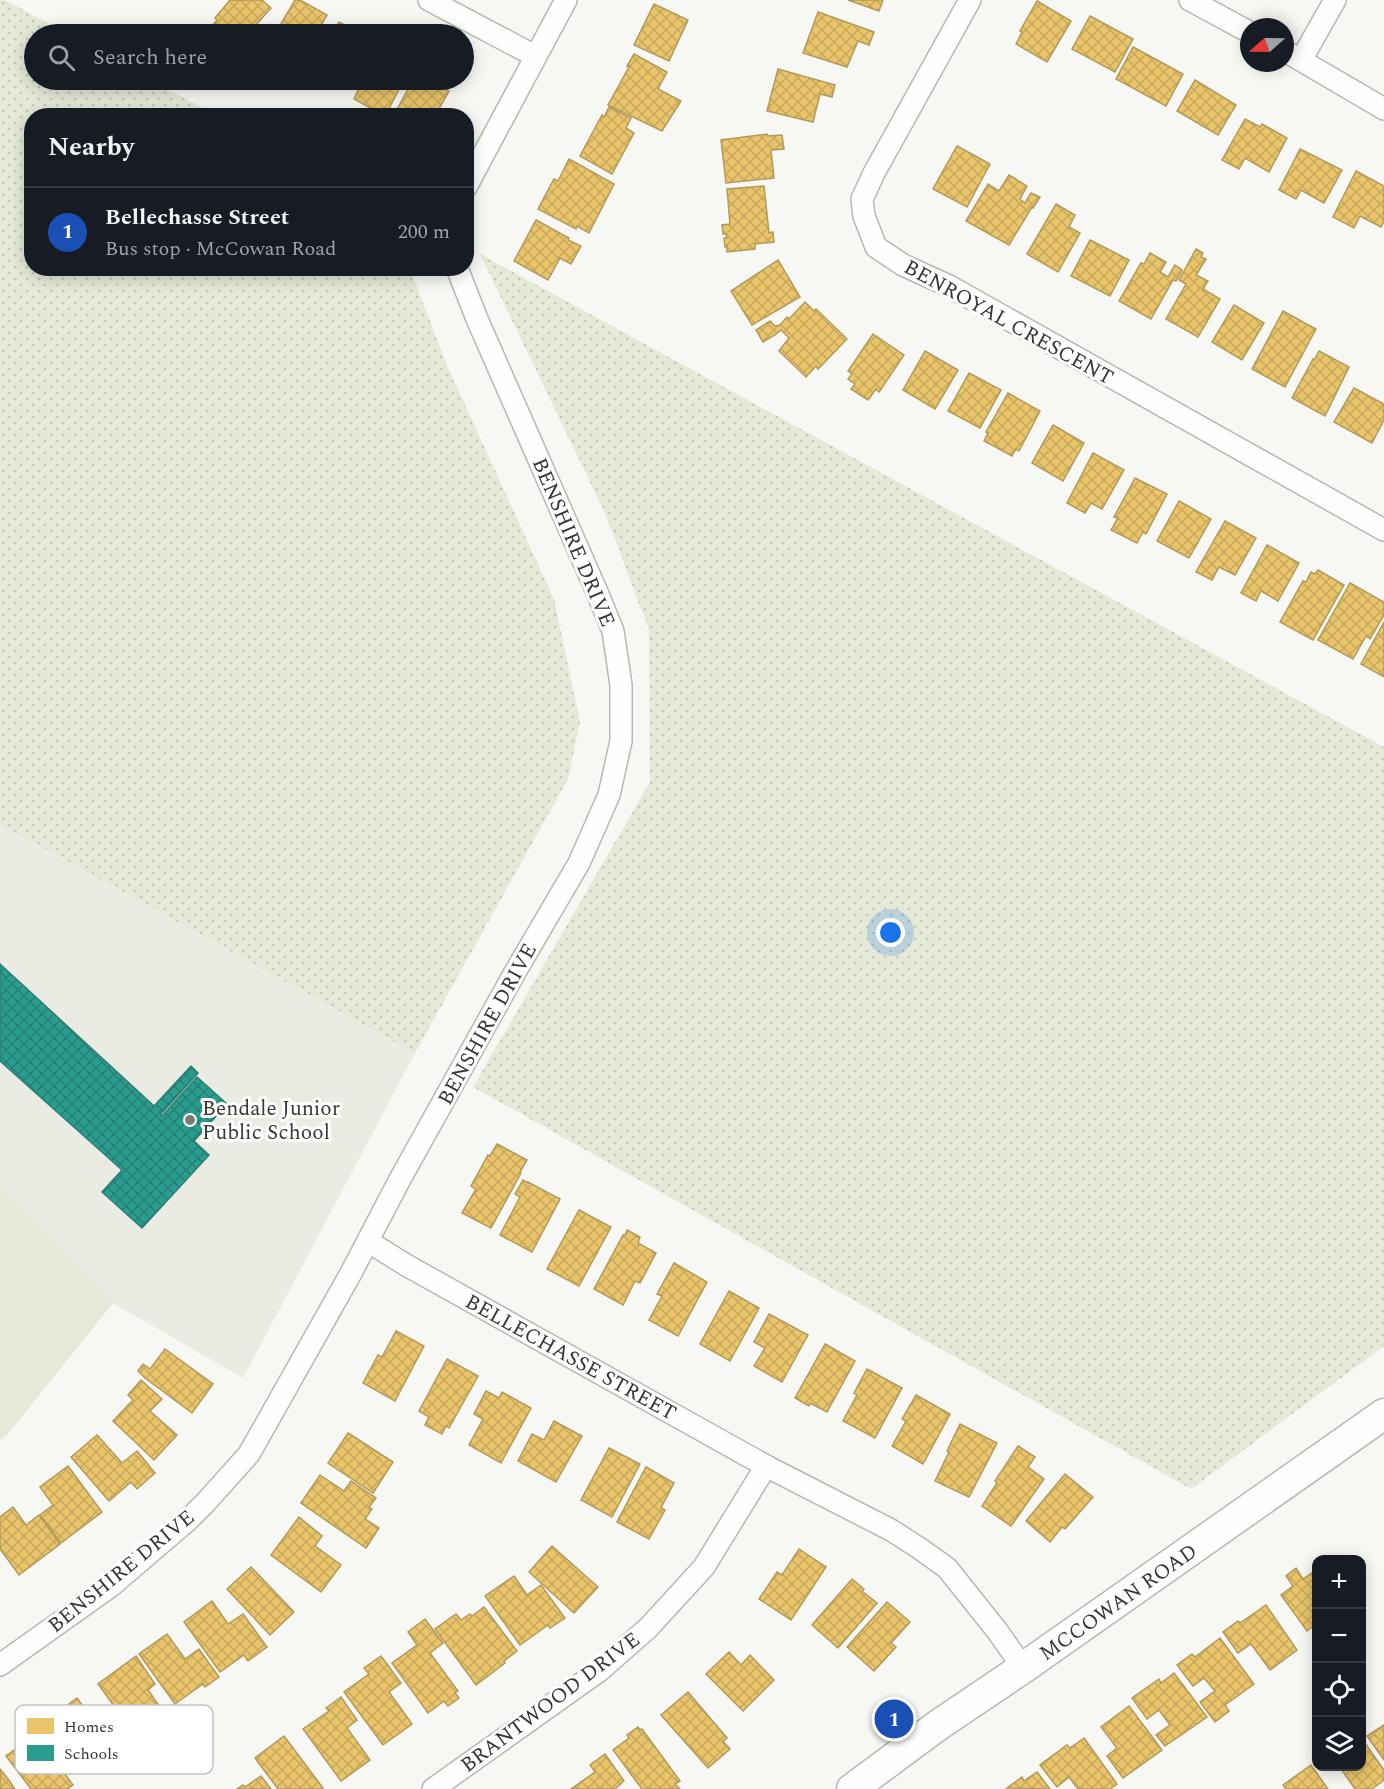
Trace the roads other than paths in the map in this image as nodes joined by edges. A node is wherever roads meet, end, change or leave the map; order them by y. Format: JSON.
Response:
{"nodes":[{"id":1,"x":429,"y":0,"type":"edge"},
{"id":2,"x":566,"y":0,"type":"edge"},
{"id":3,"x":970,"y":0,"type":"edge"},
{"id":4,"x":1190,"y":0,"type":"edge"},
{"id":5,"x":1335,"y":0,"type":"edge"},
{"id":6,"x":1240,"y":27,"type":"edge"},
{"id":7,"x":1294,"y":55,"type":"edge"},
{"id":8,"x":535,"y":56,"type":"junction"},
{"id":9,"x":1294,"y":57,"type":"edge"},
{"id":10,"x":1384,"y":108,"type":"edge"},
{"id":11,"x":474,"y":172,"type":"edge"},
{"id":12,"x":460,"y":276,"type":"edge"},
{"id":13,"x":1384,"y":530,"type":"edge"},
{"id":14,"x":369,"y":1242,"type":"junction"},
{"id":15,"x":1384,"y":1414,"type":"edge"},
{"id":16,"x":766,"y":1466,"type":"junction"},
{"id":17,"x":0,"y":1665,"type":"edge"},
{"id":18,"x":1023,"y":1668,"type":"junction"},
{"id":19,"x":434,"y":1789,"type":"edge"},
{"id":20,"x":852,"y":1789,"type":"edge"}],
"edges":[{"from":1,"to":8,"type":"street"},
{"from":2,"to":8,"type":"street"},
{"from":3,"to":13,"type":"street","name":"BENROYAL CRESCENT"},
{"from":4,"to":6,"type":"street"},
{"from":5,"to":7,"type":"street"},
{"from":8,"to":11,"type":"street"},
{"from":9,"to":10,"type":"street"},
{"from":12,"to":14,"type":"street","name":"BENSHIRE DRIVE"},
{"from":14,"to":16,"type":"street","name":"BELLECHASSE STREET"},
{"from":14,"to":17,"type":"street","name":"BENSHIRE DRIVE"},
{"from":15,"to":18,"type":"main road","name":"MCCOWAN ROAD"},
{"from":16,"to":18,"type":"street","name":"BELLECHASSE STREET"},
{"from":16,"to":19,"type":"street","name":"BRANTWOOD DRIVE"},
{"from":18,"to":20,"type":"main road","name":"MCCOWAN ROAD"}]}
